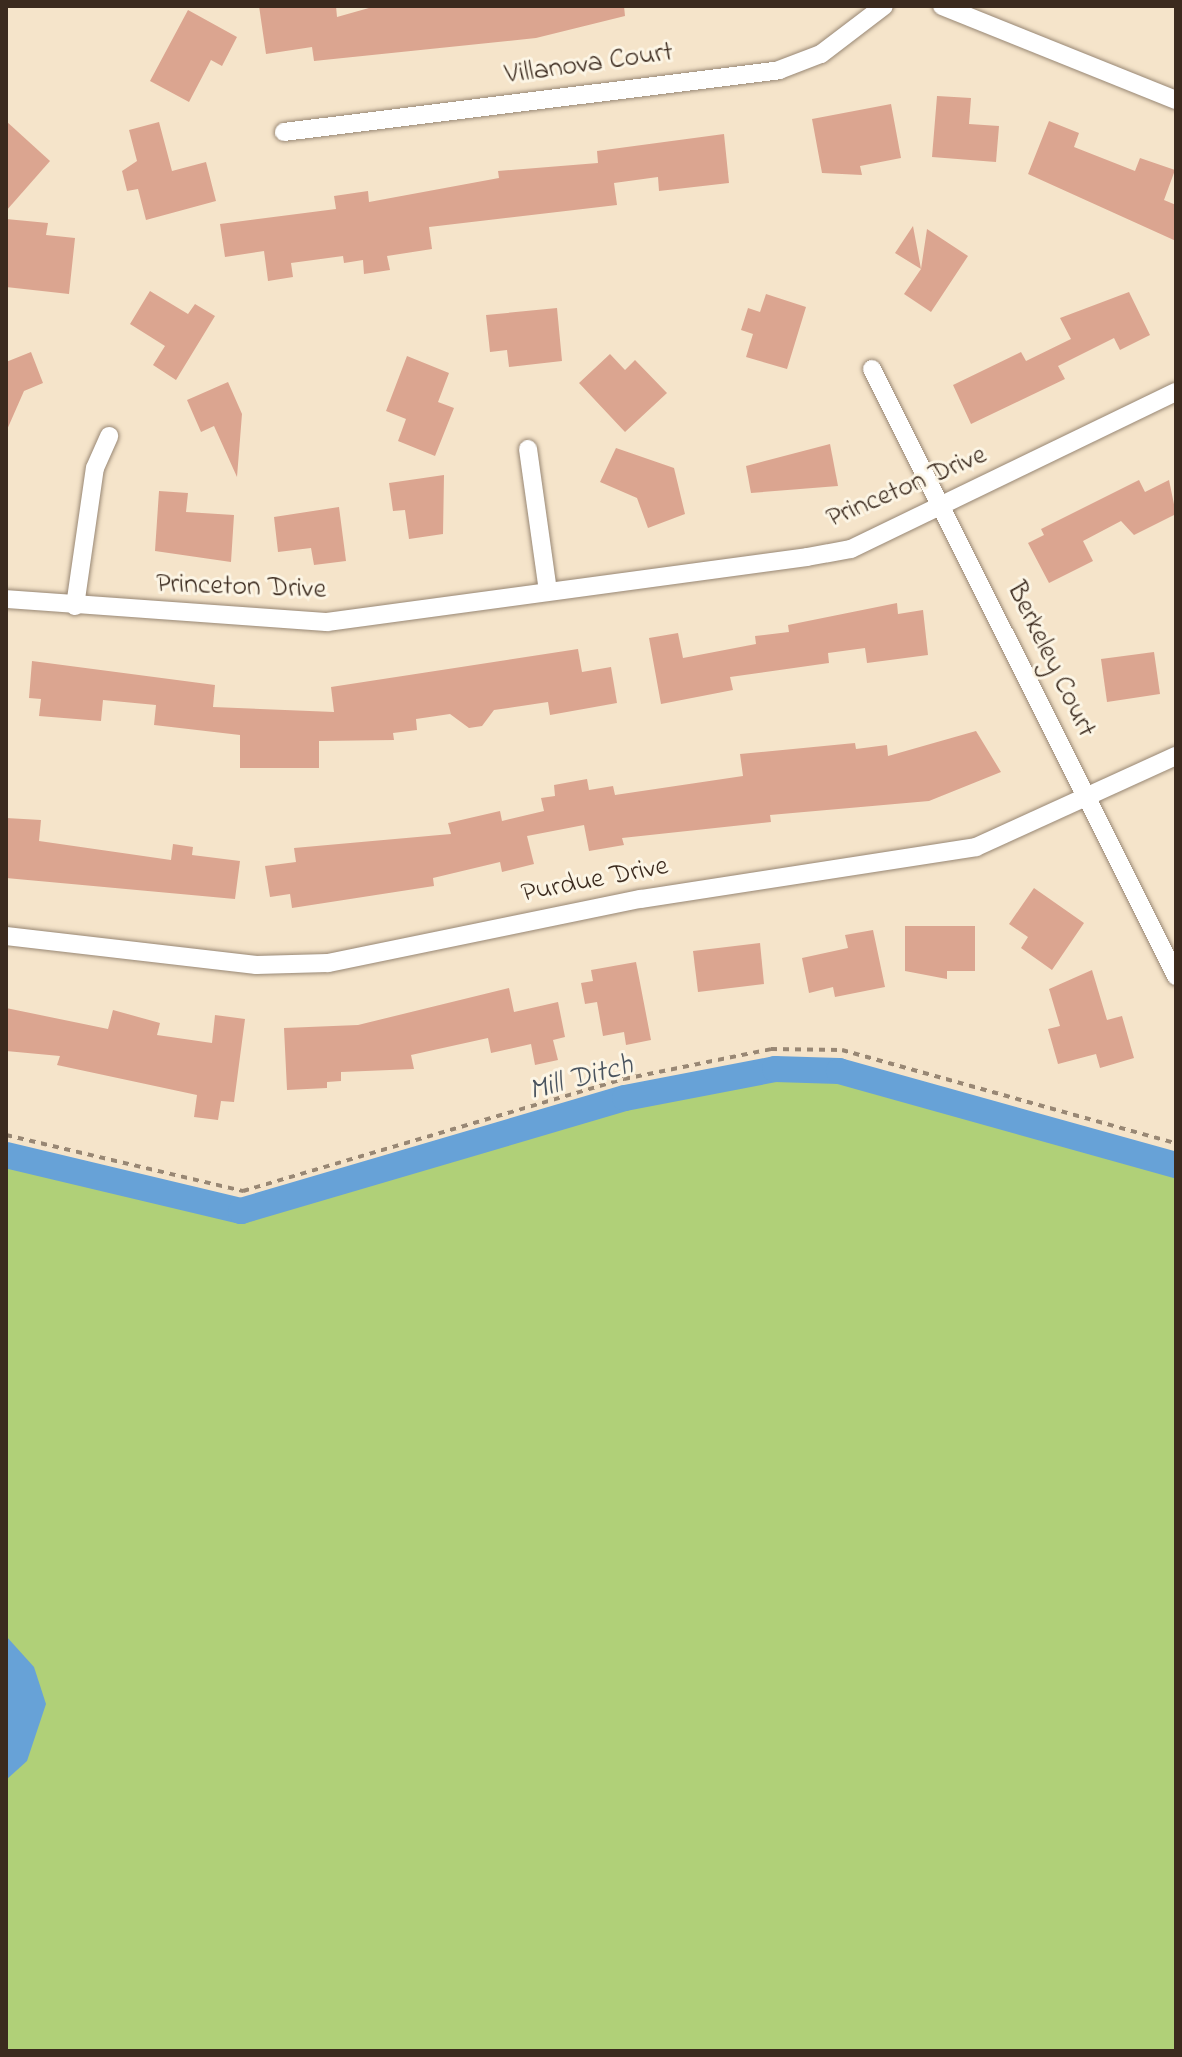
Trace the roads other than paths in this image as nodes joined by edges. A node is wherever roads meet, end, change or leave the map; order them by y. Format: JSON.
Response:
{"nodes":[{"id":1,"x":884,"y":6,"type":"edge"},
{"id":2,"x":942,"y":6,"type":"edge"},
{"id":3,"x":1176,"y":100,"type":"edge"},
{"id":4,"x":284,"y":132,"type":"dead end"},
{"id":5,"x":872,"y":369,"type":"dead end"},
{"id":6,"x":1176,"y":392,"type":"edge"},
{"id":7,"x":109,"y":436,"type":"dead end"},
{"id":8,"x":528,"y":449,"type":"dead end"},
{"id":9,"x":944,"y":507,"type":"junction"},
{"id":10,"x":548,"y":591,"type":"junction"},
{"id":11,"x":6,"y":599,"type":"edge"},
{"id":12,"x":75,"y":606,"type":"junction"},
{"id":13,"x":1176,"y":756,"type":"edge"},
{"id":14,"x":1086,"y":800,"type":"junction"},
{"id":15,"x":6,"y":936,"type":"edge"},
{"id":16,"x":1176,"y":976,"type":"edge"}],
"edges":[{"from":1,"to":4,"type":"street","name":"Villanova Court"},
{"from":2,"to":3,"type":"street"},
{"from":5,"to":9,"type":"street","name":"Berkeley Court"},
{"from":6,"to":9,"type":"street","name":"Princeton Drive"},
{"from":7,"to":12,"type":"street"},
{"from":8,"to":10,"type":"street"},
{"from":9,"to":10,"type":"street","name":"Princeton Drive"},
{"from":9,"to":14,"type":"street","name":"Berkeley Court"},
{"from":10,"to":12,"type":"street","name":"Princeton Drive"},
{"from":11,"to":12,"type":"street","name":"Princeton Drive"},
{"from":13,"to":14,"type":"street","name":"Purdue Drive"},
{"from":14,"to":15,"type":"street","name":"Purdue Drive"},
{"from":14,"to":16,"type":"street","name":"Berkeley Court"}]}
